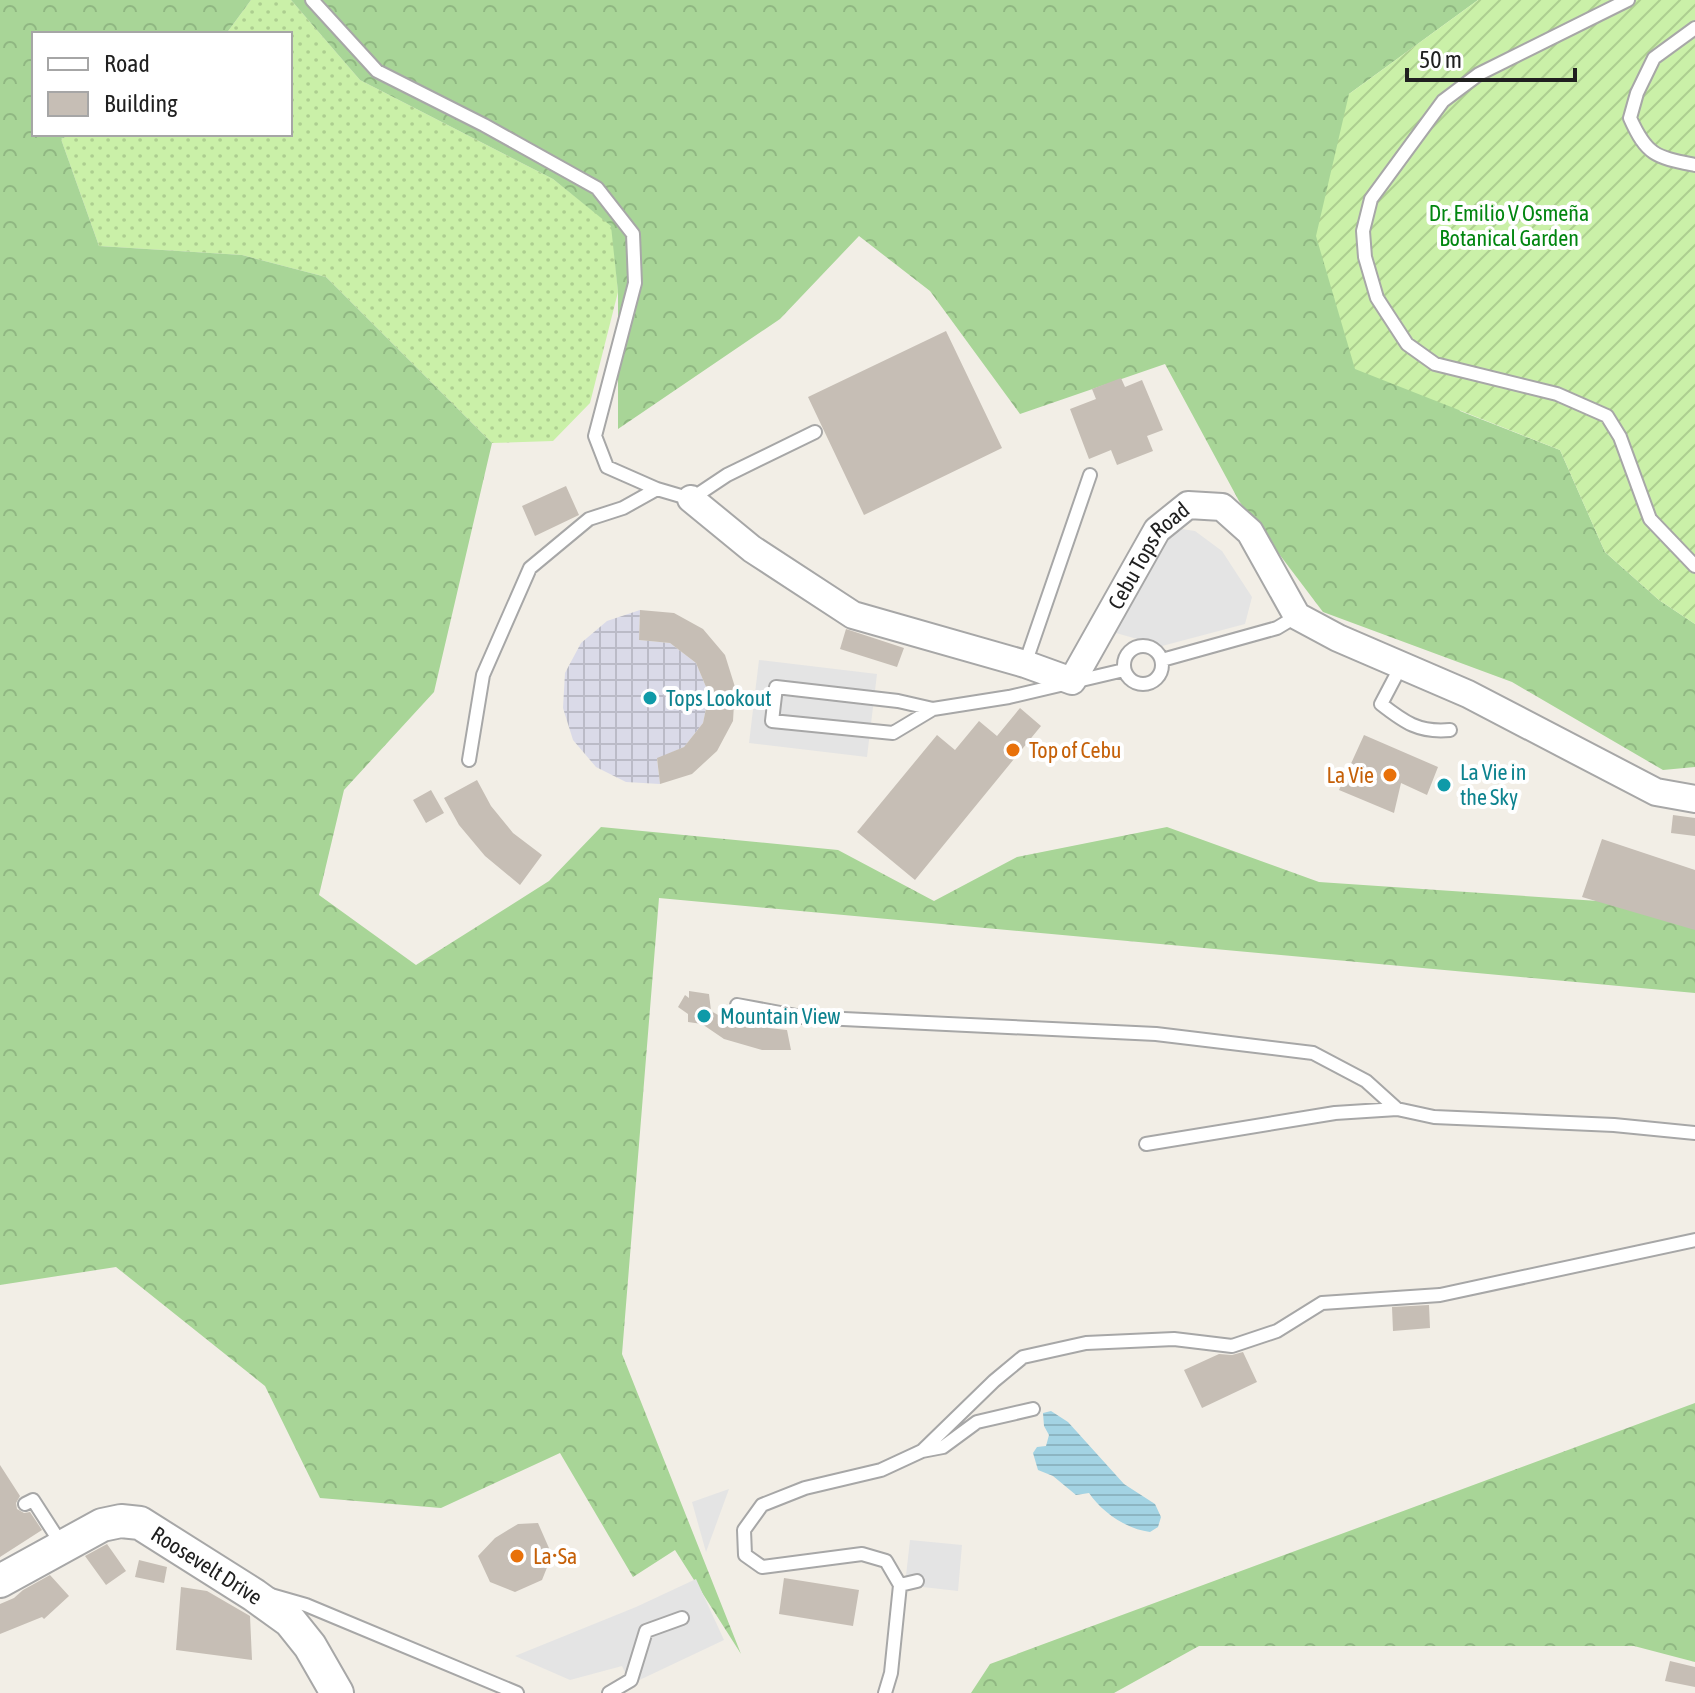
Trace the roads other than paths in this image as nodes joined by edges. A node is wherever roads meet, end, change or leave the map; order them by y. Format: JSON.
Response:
{"nodes":[{"id":1,"x":312,"y":0,"type":"edge"},
{"id":2,"x":1628,"y":0,"type":"edge"},
{"id":3,"x":1695,"y":28,"type":"edge"},
{"id":4,"x":1695,"y":165,"type":"edge"},
{"id":5,"x":815,"y":432,"type":"dead end"},
{"id":6,"x":1090,"y":475,"type":"dead end"},
{"id":7,"x":657,"y":489,"type":"junction"},
{"id":8,"x":691,"y":499,"type":"junction"},
{"id":9,"x":1695,"y":566,"type":"edge"},
{"id":10,"x":1297,"y":616,"type":"junction"},
{"id":11,"x":1162,"y":660,"type":"junction"},
{"id":12,"x":1025,"y":664,"type":"junction"},
{"id":13,"x":1401,"y":666,"type":"junction"},
{"id":14,"x":1124,"y":670,"type":"junction"},
{"id":15,"x":1072,"y":681,"type":"junction"},
{"id":16,"x":933,"y":709,"type":"junction"},
{"id":17,"x":1450,"y":730,"type":"dead end"},
{"id":18,"x":469,"y":760,"type":"dead end"},
{"id":19,"x":1695,"y":799,"type":"edge"},
{"id":20,"x":737,"y":1005,"type":"dead end"},
{"id":21,"x":1397,"y":1109,"type":"junction"},
{"id":22,"x":1695,"y":1133,"type":"edge"},
{"id":23,"x":1146,"y":1144,"type":"dead end"},
{"id":24,"x":1695,"y":1240,"type":"edge"},
{"id":25,"x":1033,"y":1409,"type":"dead end"},
{"id":26,"x":922,"y":1451,"type":"junction"},
{"id":27,"x":25,"y":1504,"type":"dead end"},
{"id":28,"x":62,"y":1545,"type":"junction"},
{"id":29,"x":0,"y":1581,"type":"edge"},
{"id":30,"x":917,"y":1581,"type":"dead end"},
{"id":31,"x":900,"y":1585,"type":"junction"},
{"id":32,"x":254,"y":1595,"type":"junction"},
{"id":33,"x":682,"y":1618,"type":"dead end"},
{"id":34,"x":337,"y":1693,"type":"edge"},
{"id":35,"x":517,"y":1693,"type":"edge"},
{"id":36,"x":609,"y":1693,"type":"edge"},
{"id":37,"x":885,"y":1693,"type":"edge"}],
"edges":[{"from":1,"to":7,"type":"lane"},
{"from":2,"to":9,"type":"lane"},
{"from":3,"to":4,"type":"lane"},
{"from":5,"to":8,"type":"lane"},
{"from":6,"to":12,"type":"lane"},
{"from":7,"to":8,"type":"lane"},
{"from":7,"to":18,"type":"lane"},
{"from":8,"to":12,"type":"street"},
{"from":10,"to":11,"type":"lane"},
{"from":10,"to":13,"type":"street"},
{"from":10,"to":15,"type":"street","name":"Cebu Tops Road"},
{"from":11,"to":14,"type":"lane"},
{"from":11,"to":14,"type":"lane"},
{"from":12,"to":15,"type":"street"},
{"from":13,"to":17,"type":"lane"},
{"from":13,"to":19,"type":"street"},
{"from":14,"to":15,"type":"lane"},
{"from":15,"to":16,"type":"lane"},
{"from":16,"to":16,"type":"lane"},
{"from":20,"to":21,"type":"lane"},
{"from":21,"to":22,"type":"lane"},
{"from":21,"to":23,"type":"lane"},
{"from":24,"to":26,"type":"lane"},
{"from":25,"to":26,"type":"lane"},
{"from":26,"to":31,"type":"lane"},
{"from":27,"to":28,"type":"lane"},
{"from":28,"to":29,"type":"street","name":"Roosevelt Drive"},
{"from":28,"to":32,"type":"street","name":"Roosevelt Drive"},
{"from":30,"to":31,"type":"lane"},
{"from":31,"to":37,"type":"lane"},
{"from":32,"to":34,"type":"street","name":"Roosevelt Drive"},
{"from":32,"to":35,"type":"lane"},
{"from":33,"to":36,"type":"lane"}]}
